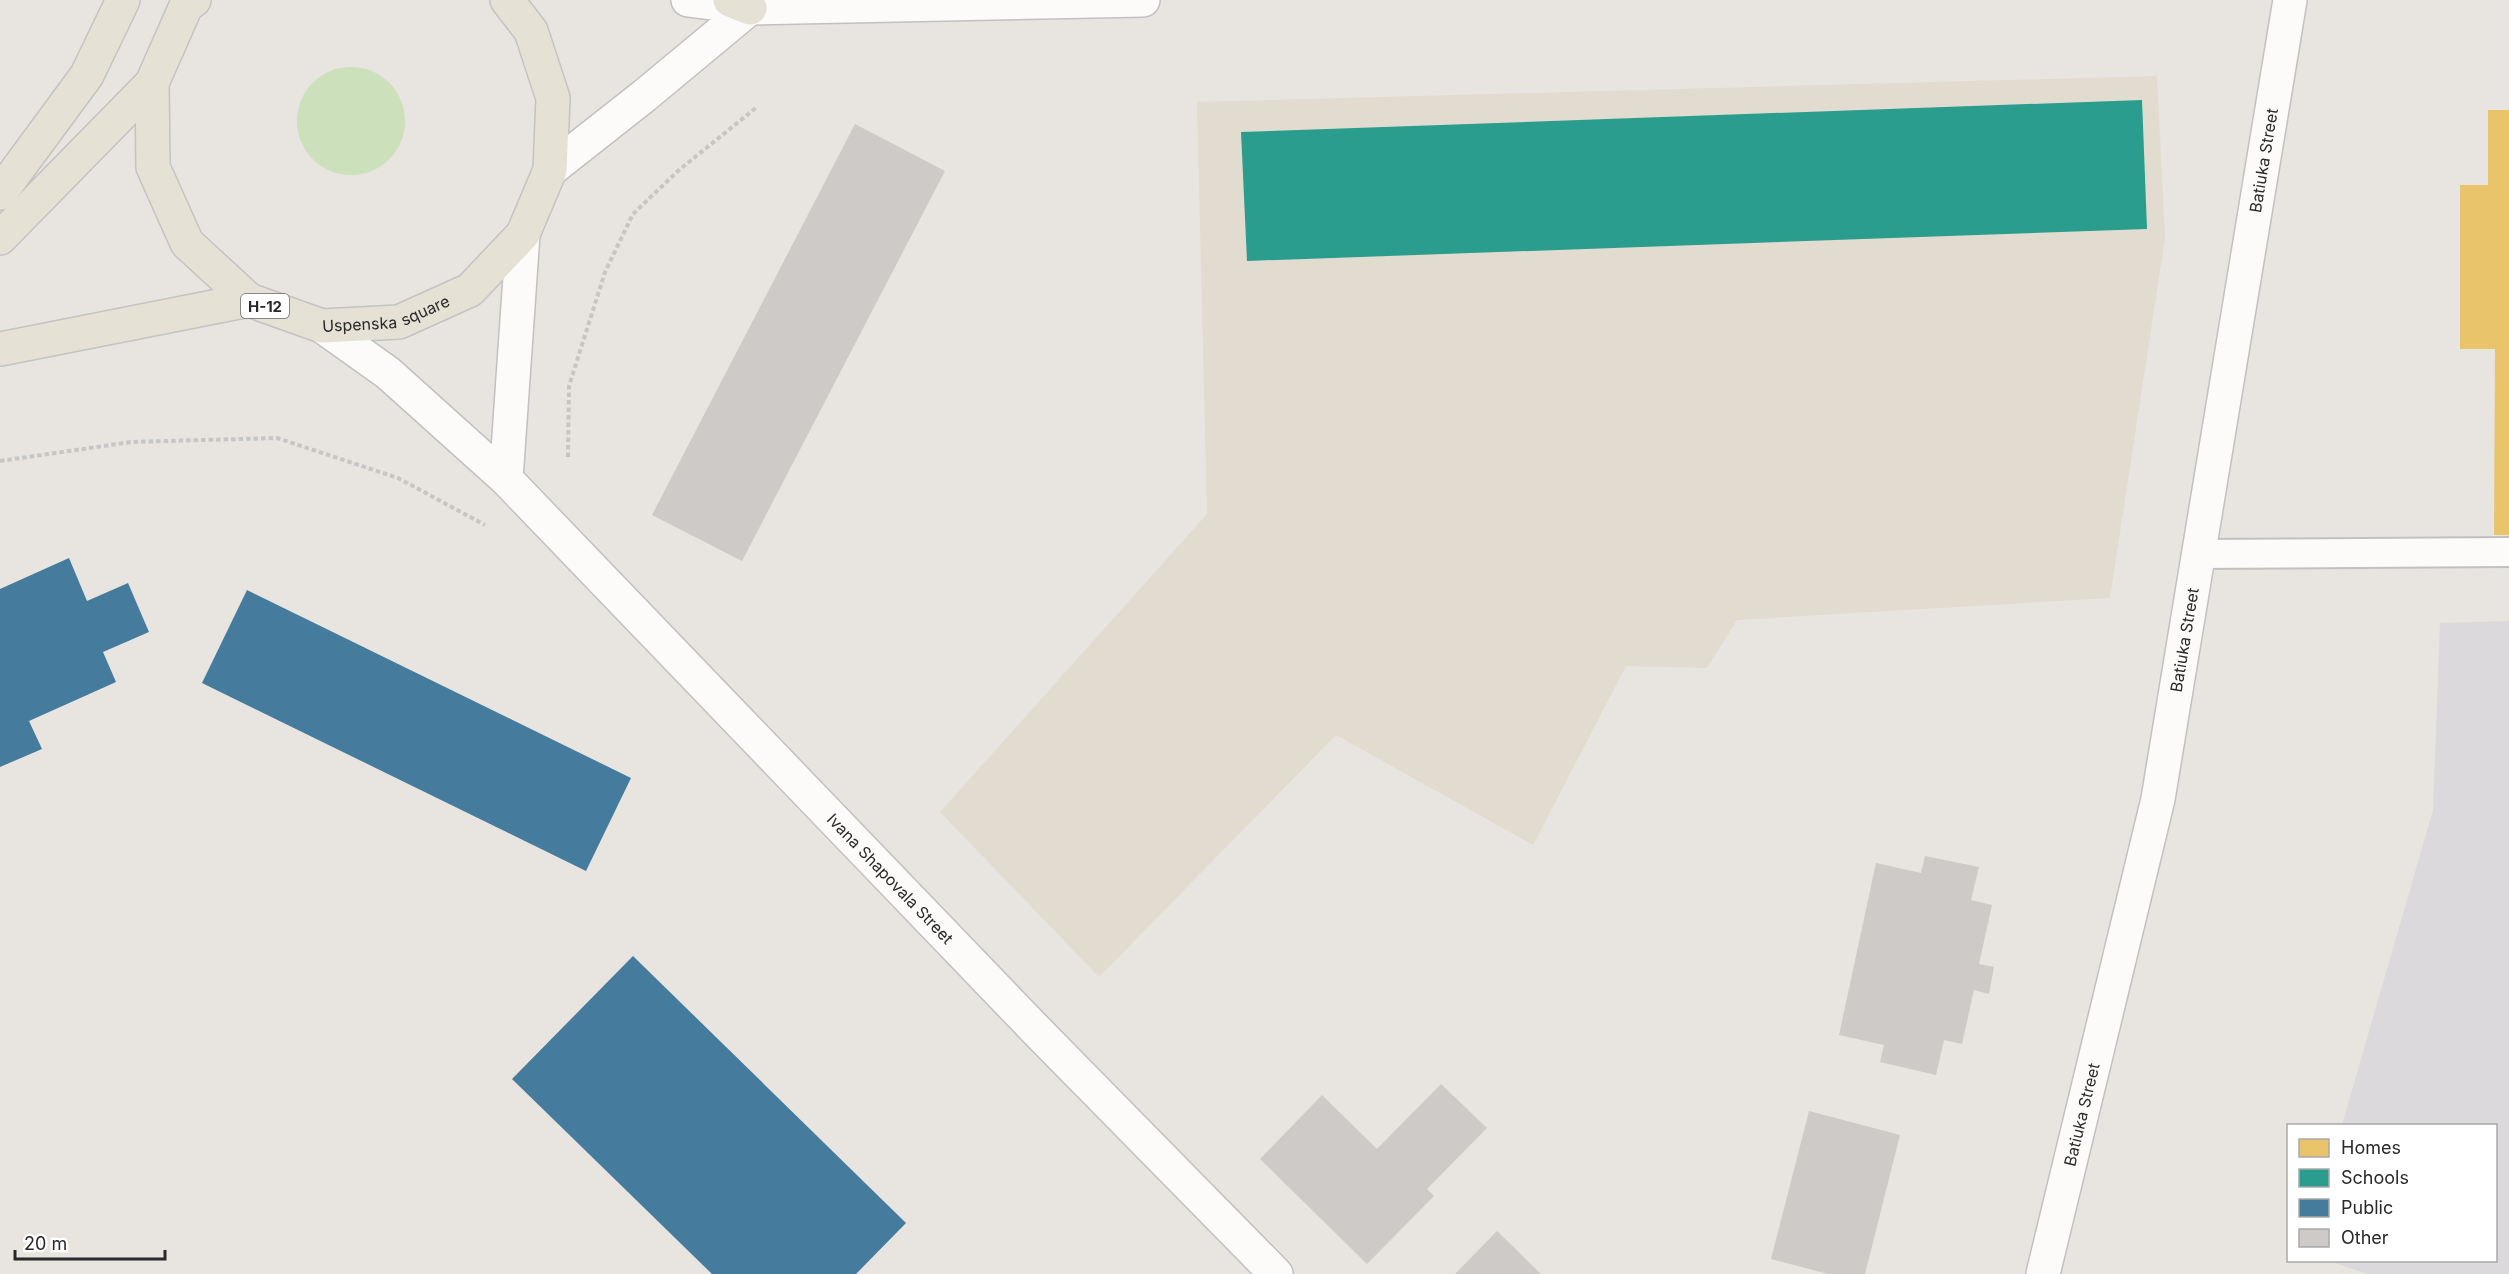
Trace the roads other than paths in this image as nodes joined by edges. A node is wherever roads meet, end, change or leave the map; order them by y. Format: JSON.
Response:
{"nodes":[{"id":1,"x":123,"y":0,"type":"edge"},
{"id":2,"x":507,"y":0,"type":"edge"},
{"id":3,"x":688,"y":0,"type":"edge"},
{"id":4,"x":1143,"y":0,"type":"edge"},
{"id":5,"x":2290,"y":0,"type":"edge"},
{"id":6,"x":189,"y":2,"type":"edge"},
{"id":7,"x":740,"y":4,"type":"edge"},
{"id":8,"x":152,"y":84,"type":"junction"},
{"id":9,"x":550,"y":170,"type":"junction"},
{"id":10,"x":0,"y":193,"type":"edge"},
{"id":11,"x":523,"y":234,"type":"junction"},
{"id":12,"x":0,"y":238,"type":"edge"},
{"id":13,"x":249,"y":300,"type":"junction"},
{"id":14,"x":322,"y":326,"type":"junction"},
{"id":15,"x":0,"y":349,"type":"edge"},
{"id":16,"x":506,"y":479,"type":"junction"},
{"id":17,"x":2509,"y":552,"type":"edge"},
{"id":18,"x":2198,"y":554,"type":"junction"},
{"id":19,"x":1276,"y":1274,"type":"edge"},
{"id":20,"x":2043,"y":1274,"type":"edge"}],
"edges":[{"from":1,"to":10,"type":"main road"},
{"from":2,"to":9,"type":"main road","name":"Uspenska square","number":"Н-12"},
{"from":3,"to":7,"type":"street"},
{"from":4,"to":7,"type":"street"},
{"from":5,"to":18,"type":"street","name":"Batiuka Street"},
{"from":6,"to":8,"type":"main road","name":"Uspenska square","number":"Н-12"},
{"from":7,"to":9,"type":"street"},
{"from":8,"to":12,"type":"main road"},
{"from":8,"to":13,"type":"main road","name":"Uspenska square","number":"Н-12"},
{"from":9,"to":11,"type":"main road","name":"Uspenska square","number":"Н-12"},
{"from":11,"to":14,"type":"main road","name":"Uspenska square","number":"Н-12"},
{"from":11,"to":16,"type":"street"},
{"from":13,"to":14,"type":"main road","name":"Uspenska square","number":"Н-12"},
{"from":13,"to":15,"type":"main road","number":"Н-12"},
{"from":14,"to":16,"type":"street","name":"Ivana Shapovala Street"},
{"from":16,"to":19,"type":"street","name":"Ivana Shapovala Street"},
{"from":17,"to":18,"type":"lane"},
{"from":18,"to":20,"type":"street","name":"Batiuka Street"}]}
